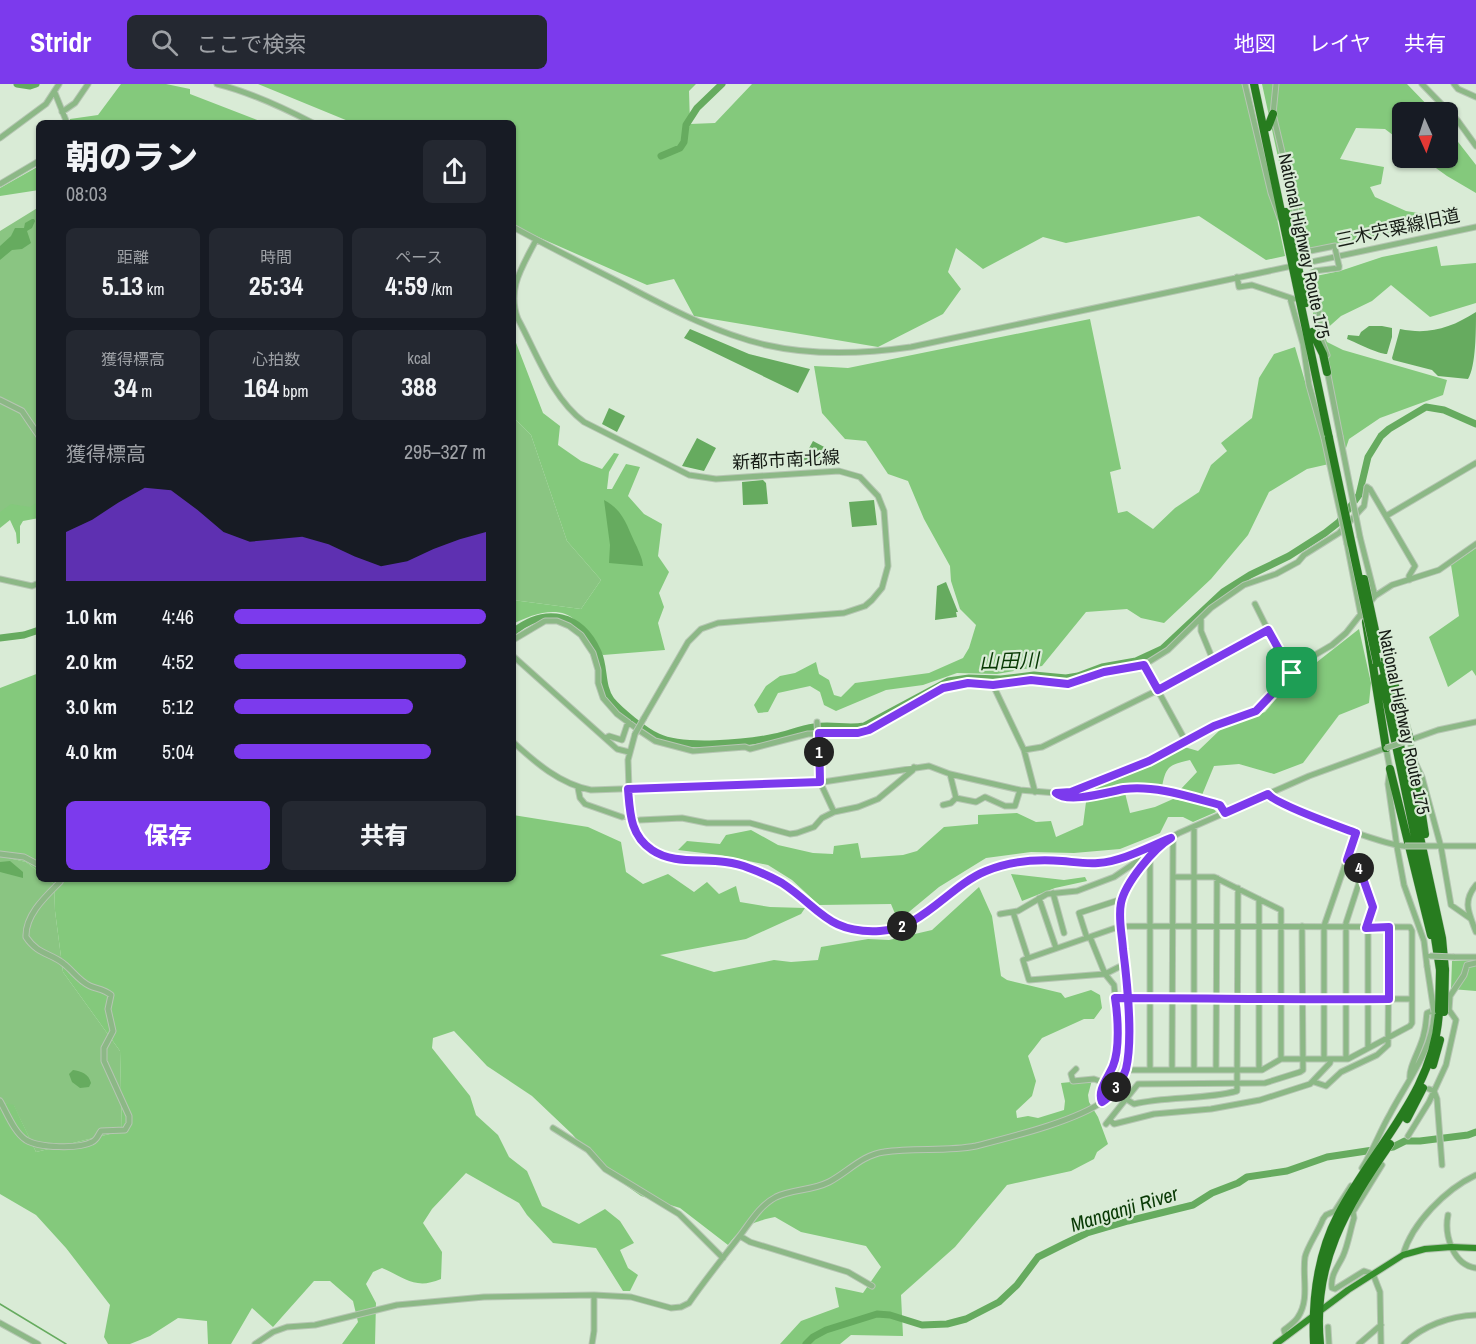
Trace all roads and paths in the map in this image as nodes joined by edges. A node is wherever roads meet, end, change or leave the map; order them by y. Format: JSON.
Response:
{"nodes":[{"id":1,"x":59,"y":84,"type":"edge"},
{"id":2,"x":88,"y":84,"type":"edge"},
{"id":3,"x":216,"y":84,"type":"edge"},
{"id":4,"x":1245,"y":84,"type":"edge"},
{"id":5,"x":1252,"y":84,"type":"edge"},
{"id":6,"x":1259,"y":84,"type":"edge"},
{"id":7,"x":1276,"y":84,"type":"edge"},
{"id":8,"x":1422,"y":84,"type":"edge"},
{"id":9,"x":1454,"y":84,"type":"edge"},
{"id":10,"x":54,"y":93,"type":"junction"},
{"id":11,"x":1476,"y":97,"type":"edge"},
{"id":12,"x":62,"y":112,"type":"junction"},
{"id":13,"x":1273,"y":114,"type":"junction"},
{"id":14,"x":66,"y":120,"type":"edge"},
{"id":15,"x":307,"y":120,"type":"edge"},
{"id":16,"x":1268,"y":127,"type":"junction"},
{"id":17,"x":0,"y":138,"type":"edge"},
{"id":18,"x":1476,"y":146,"type":"edge"},
{"id":19,"x":36,"y":163,"type":"edge"},
{"id":20,"x":0,"y":183,"type":"edge"},
{"id":21,"x":1476,"y":227,"type":"edge"},
{"id":22,"x":516,"y":229,"type":"edge"},
{"id":23,"x":1285,"y":234,"type":"junction"},
{"id":24,"x":536,"y":240,"type":"junction"},
{"id":25,"x":1295,"y":265,"type":"junction"},
{"id":26,"x":1237,"y":277,"type":"junction"},
{"id":27,"x":516,"y":280,"type":"edge"},
{"id":28,"x":516,"y":312,"type":"edge"},
{"id":29,"x":1312,"y":332,"type":"junction"},
{"id":30,"x":1327,"y":372,"type":"junction"},
{"id":31,"x":0,"y":400,"type":"edge"},
{"id":32,"x":36,"y":432,"type":"edge"},
{"id":33,"x":1332,"y":437,"type":"junction"},
{"id":34,"x":1476,"y":463,"type":"edge"},
{"id":35,"x":1386,"y":516,"type":"junction"},
{"id":36,"x":1476,"y":544,"type":"edge"},
{"id":37,"x":0,"y":579,"type":"edge"},
{"id":38,"x":1409,"y":580,"type":"junction"},
{"id":39,"x":36,"y":584,"type":"edge"},
{"id":40,"x":1375,"y":596,"type":"junction"},
{"id":41,"x":1255,"y":604,"type":"dead end"},
{"id":42,"x":1364,"y":616,"type":"junction"},
{"id":43,"x":1201,"y":618,"type":"junction"},
{"id":44,"x":1268,"y":630,"type":"junction"},
{"id":45,"x":516,"y":638,"type":"edge"},
{"id":46,"x":516,"y":659,"type":"edge"},
{"id":47,"x":1213,"y":660,"type":"junction"},
{"id":48,"x":1380,"y":662,"type":"junction"},
{"id":49,"x":1144,"y":665,"type":"junction"},
{"id":50,"x":1292,"y":673,"type":"junction"},
{"id":51,"x":993,"y":685,"type":"junction"},
{"id":52,"x":1158,"y":690,"type":"junction"},
{"id":53,"x":628,"y":722,"type":"junction"},
{"id":54,"x":817,"y":722,"type":"dead end"},
{"id":55,"x":1476,"y":722,"type":"edge"},
{"id":56,"x":818,"y":733,"type":"junction"},
{"id":57,"x":606,"y":738,"type":"junction"},
{"id":58,"x":1185,"y":740,"type":"junction"},
{"id":59,"x":1410,"y":740,"type":"junction"},
{"id":60,"x":516,"y":744,"type":"edge"},
{"id":61,"x":1386,"y":748,"type":"junction"},
{"id":62,"x":1024,"y":750,"type":"junction"},
{"id":63,"x":629,"y":752,"type":"junction"},
{"id":64,"x":1413,"y":758,"type":"junction"},
{"id":65,"x":914,"y":767,"type":"junction"},
{"id":66,"x":1390,"y":769,"type":"junction"},
{"id":67,"x":950,"y":774,"type":"junction"},
{"id":68,"x":820,"y":782,"type":"junction"},
{"id":69,"x":578,"y":788,"type":"junction"},
{"id":70,"x":628,"y":789,"type":"junction"},
{"id":71,"x":1020,"y":790,"type":"junction"},
{"id":72,"x":1035,"y":792,"type":"junction"},
{"id":73,"x":1056,"y":793,"type":"junction"},
{"id":74,"x":1268,"y":794,"type":"junction"},
{"id":75,"x":956,"y":798,"type":"junction"},
{"id":76,"x":943,"y":805,"type":"dead end"},
{"id":77,"x":834,"y":812,"type":"junction"},
{"id":78,"x":1225,"y":813,"type":"junction"},
{"id":79,"x":622,"y":818,"type":"tunnel mouth"},
{"id":80,"x":640,"y":820,"type":"tunnel mouth"},
{"id":81,"x":1194,"y":827,"type":"junction"},
{"id":82,"x":1356,"y":833,"type":"junction"},
{"id":83,"x":1171,"y":838,"type":"junction"},
{"id":84,"x":1476,"y":846,"type":"edge"},
{"id":85,"x":1397,"y":847,"type":"junction"},
{"id":86,"x":1439,"y":847,"type":"junction"},
{"id":87,"x":1158,"y":848,"type":"junction"},
{"id":88,"x":0,"y":854,"type":"edge"},
{"id":89,"x":1150,"y":858,"type":"junction"},
{"id":90,"x":1347,"y":860,"type":"junction"},
{"id":91,"x":36,"y":863,"type":"edge"},
{"id":92,"x":1194,"y":876,"type":"junction"},
{"id":93,"x":1173,"y":877,"type":"junction"},
{"id":94,"x":1217,"y":878,"type":"junction"},
{"id":95,"x":1364,"y":881,"type":"junction"},
{"id":96,"x":60,"y":882,"type":"edge"},
{"id":97,"x":1476,"y":885,"type":"edge"},
{"id":98,"x":1238,"y":888,"type":"junction"},
{"id":99,"x":1053,"y":893,"type":"junction"},
{"id":100,"x":1039,"y":898,"type":"junction"},
{"id":101,"x":1122,"y":899,"type":"junction"},
{"id":102,"x":1259,"y":899,"type":"junction"},
{"id":103,"x":1012,"y":912,"type":"junction"},
{"id":104,"x":1000,"y":914,"type":"dead end"},
{"id":105,"x":1471,"y":919,"type":"junction"},
{"id":106,"x":1121,"y":926,"type":"junction"},
{"id":107,"x":1151,"y":926,"type":"junction"},
{"id":108,"x":1173,"y":926,"type":"junction"},
{"id":109,"x":1194,"y":926,"type":"junction"},
{"id":110,"x":1216,"y":926,"type":"junction"},
{"id":111,"x":1238,"y":926,"type":"junction"},
{"id":112,"x":1259,"y":926,"type":"junction"},
{"id":113,"x":1281,"y":926,"type":"junction"},
{"id":114,"x":1302,"y":926,"type":"junction"},
{"id":115,"x":1324,"y":926,"type":"junction"},
{"id":116,"x":1346,"y":927,"type":"junction"},
{"id":117,"x":1367,"y":927,"type":"junction"},
{"id":118,"x":1389,"y":927,"type":"junction"},
{"id":119,"x":1476,"y":932,"type":"edge"},
{"id":120,"x":1064,"y":933,"type":"dead end"},
{"id":121,"x":1089,"y":937,"type":"junction"},
{"id":122,"x":1056,"y":948,"type":"junction"},
{"id":123,"x":1443,"y":950,"type":"junction"},
{"id":124,"x":1412,"y":954,"type":"junction"},
{"id":125,"x":1428,"y":956,"type":"junction"},
{"id":126,"x":1476,"y":957,"type":"edge"},
{"id":127,"x":1028,"y":958,"type":"junction"},
{"id":128,"x":1476,"y":963,"type":"edge"},
{"id":129,"x":1125,"y":964,"type":"junction"},
{"id":130,"x":1441,"y":968,"type":"junction"},
{"id":131,"x":1105,"y":974,"type":"junction"},
{"id":132,"x":1115,"y":998,"type":"junction"},
{"id":133,"x":1127,"y":998,"type":"junction"},
{"id":134,"x":1151,"y":998,"type":"junction"},
{"id":135,"x":1172,"y":998,"type":"junction"},
{"id":136,"x":1194,"y":998,"type":"junction"},
{"id":137,"x":1346,"y":998,"type":"junction"},
{"id":138,"x":1216,"y":999,"type":"junction"},
{"id":139,"x":1237,"y":999,"type":"junction"},
{"id":140,"x":1259,"y":999,"type":"junction"},
{"id":141,"x":1281,"y":999,"type":"junction"},
{"id":142,"x":1302,"y":999,"type":"junction"},
{"id":143,"x":1324,"y":999,"type":"junction"},
{"id":144,"x":1368,"y":999,"type":"junction"},
{"id":145,"x":1389,"y":999,"type":"junction"},
{"id":146,"x":1412,"y":999,"type":"junction"},
{"id":147,"x":1442,"y":1011,"type":"junction"},
{"id":148,"x":1389,"y":1037,"type":"junction"},
{"id":149,"x":1368,"y":1048,"type":"junction"},
{"id":150,"x":1281,"y":1059,"type":"junction"},
{"id":151,"x":1302,"y":1059,"type":"junction"},
{"id":152,"x":1323,"y":1059,"type":"junction"},
{"id":153,"x":1331,"y":1059,"type":"junction"},
{"id":154,"x":1346,"y":1059,"type":"junction"},
{"id":155,"x":1076,"y":1069,"type":"dead end"},
{"id":156,"x":1126,"y":1070,"type":"junction"},
{"id":157,"x":1150,"y":1070,"type":"junction"},
{"id":158,"x":1172,"y":1070,"type":"junction"},
{"id":159,"x":1194,"y":1070,"type":"junction"},
{"id":160,"x":1216,"y":1070,"type":"junction"},
{"id":161,"x":1238,"y":1070,"type":"junction"},
{"id":162,"x":1259,"y":1070,"type":"junction"},
{"id":163,"x":1314,"y":1082,"type":"junction"},
{"id":164,"x":1413,"y":1082,"type":"junction"},
{"id":165,"x":1105,"y":1083,"type":"junction"},
{"id":166,"x":1238,"y":1084,"type":"junction"},
{"id":167,"x":1432,"y":1090,"type":"junction"},
{"id":168,"x":1126,"y":1099,"type":"junction"},
{"id":169,"x":0,"y":1101,"type":"edge"},
{"id":170,"x":1102,"y":1102,"type":"junction"},
{"id":171,"x":1390,"y":1113,"type":"junction"},
{"id":172,"x":1396,"y":1116,"type":"dead end"},
{"id":173,"x":552,"y":1128,"type":"dead end"},
{"id":174,"x":1408,"y":1136,"type":"dead end"},
{"id":175,"x":1382,"y":1165,"type":"dead end"},
{"id":176,"x":1442,"y":1165,"type":"dead end"},
{"id":177,"x":1476,"y":1175,"type":"edge"},
{"id":178,"x":1448,"y":1215,"type":"dead end"},
{"id":179,"x":740,"y":1236,"type":"junction"},
{"id":180,"x":1452,"y":1247,"type":"junction"},
{"id":181,"x":1476,"y":1248,"type":"edge"},
{"id":182,"x":1403,"y":1255,"type":"junction"},
{"id":183,"x":723,"y":1258,"type":"junction"},
{"id":184,"x":1476,"y":1268,"type":"edge"},
{"id":185,"x":1373,"y":1274,"type":"junction"},
{"id":186,"x":872,"y":1286,"type":"dead end"},
{"id":187,"x":594,"y":1295,"type":"junction"},
{"id":188,"x":1315,"y":1315,"type":"junction"},
{"id":189,"x":1476,"y":1315,"type":"edge"},
{"id":190,"x":0,"y":1323,"type":"edge"},
{"id":191,"x":1382,"y":1324,"type":"junction"},
{"id":192,"x":1328,"y":1327,"type":"dead end"},
{"id":193,"x":1286,"y":1337,"type":"junction"},
{"id":194,"x":38,"y":1344,"type":"edge"},
{"id":195,"x":255,"y":1344,"type":"edge"},
{"id":196,"x":592,"y":1344,"type":"edge"},
{"id":197,"x":1276,"y":1344,"type":"edge"},
{"id":198,"x":1314,"y":1344,"type":"edge"},
{"id":199,"x":1320,"y":1344,"type":"edge"},
{"id":200,"x":1329,"y":1344,"type":"edge"},
{"id":201,"x":1359,"y":1344,"type":"edge"},
{"id":202,"x":1381,"y":1344,"type":"edge"},
{"id":203,"x":1404,"y":1344,"type":"edge"}],
"edges":[{"from":1,"to":10,"type":"street"},
{"from":2,"to":12,"type":"street"},
{"from":3,"to":15,"type":"street"},
{"from":4,"to":23,"type":"street"},
{"from":5,"to":23,"type":"highway","name":"National Highway Route 175"},
{"from":6,"to":16,"type":"highway","name":"National Highway Route 175"},
{"from":7,"to":13,"type":"street"},
{"from":8,"to":18,"type":"street"},
{"from":9,"to":11,"type":"street"},
{"from":10,"to":12,"type":"street"},
{"from":10,"to":17,"type":"street"},
{"from":12,"to":14,"type":"street"},
{"from":13,"to":16,"type":"highway"},
{"from":13,"to":30,"type":"street","bridge":true},
{"from":16,"to":25,"type":"highway","name":"National Highway Route 175"},
{"from":19,"to":20,"type":"street"},
{"from":21,"to":25,"type":"street","name":"三木宍粟線旧道"},
{"from":22,"to":24,"type":"street","name":"三木宍粟線旧道"},
{"from":23,"to":25,"type":"highway","name":"National Highway Route 175"},
{"from":24,"to":26,"type":"street","name":"三木宍粟線旧道"},
{"from":24,"to":27,"type":"street","name":"新都市南北線","bridge":true},
{"from":25,"to":26,"type":"street","name":"三木宍粟線旧道"},
{"from":25,"to":29,"type":"highway","name":"National Highway Route 175"},
{"from":25,"to":33,"type":"highway","name":"National Highway Route 175"},
{"from":26,"to":33,"type":"street"},
{"from":28,"to":63,"type":"street","name":"新都市南北線","bridge":true},
{"from":29,"to":30,"type":"highway"},
{"from":29,"to":33,"type":"highway","name":"National Highway Route 175"},
{"from":30,"to":33,"type":"street"},
{"from":31,"to":32,"type":"street"},
{"from":33,"to":40,"type":"street","bridge":true},
{"from":33,"to":42,"type":"highway","name":"National Highway Route 175","bridge":true},
{"from":33,"to":42,"type":"street","bridge":true},
{"from":33,"to":48,"type":"highway","name":"National Highway Route 175","bridge":true},
{"from":34,"to":35,"type":"street"},
{"from":35,"to":38,"type":"street"},
{"from":35,"to":43,"type":"street"},
{"from":36,"to":38,"type":"street"},
{"from":37,"to":39,"type":"street"},
{"from":38,"to":40,"type":"street"},
{"from":40,"to":42,"type":"street"},
{"from":41,"to":44,"type":"street"},
{"from":42,"to":48,"type":"highway","name":"National Highway Route 175","bridge":true},
{"from":42,"to":50,"type":"street"},
{"from":43,"to":47,"type":"street"},
{"from":43,"to":49,"type":"street"},
{"from":44,"to":47,"type":"street"},
{"from":44,"to":50,"type":"street"},
{"from":45,"to":53,"type":"street"},
{"from":46,"to":57,"type":"street"},
{"from":47,"to":52,"type":"street"},
{"from":48,"to":59,"type":"highway"},
{"from":48,"to":61,"type":"highway"},
{"from":48,"to":123,"type":"highway","name":"National Highway Route 175"},
{"from":48,"to":130,"type":"highway","name":"National Highway Route 175"},
{"from":49,"to":51,"type":"street"},
{"from":49,"to":52,"type":"street"},
{"from":50,"to":58,"type":"street"},
{"from":51,"to":56,"type":"street"},
{"from":51,"to":62,"type":"street"},
{"from":52,"to":58,"type":"street"},
{"from":52,"to":62,"type":"street"},
{"from":53,"to":56,"type":"street"},
{"from":53,"to":57,"type":"street"},
{"from":54,"to":56,"type":"street"},
{"from":55,"to":59,"type":"street"},
{"from":56,"to":68,"type":"street"},
{"from":57,"to":63,"type":"street"},
{"from":58,"to":73,"type":"street"},
{"from":59,"to":61,"type":"street","bridge":true},
{"from":59,"to":64,"type":"street"},
{"from":60,"to":69,"type":"street"},
{"from":61,"to":66,"type":"street"},
{"from":61,"to":74,"type":"street"},
{"from":62,"to":72,"type":"street"},
{"from":63,"to":70,"type":"street","name":"新都市南北線"},
{"from":64,"to":86,"type":"street"},
{"from":64,"to":123,"type":"highway"},
{"from":65,"to":67,"type":"street"},
{"from":65,"to":68,"type":"street"},
{"from":65,"to":77,"type":"street"},
{"from":66,"to":85,"type":"street"},
{"from":66,"to":130,"type":"highway"},
{"from":67,"to":71,"type":"street"},
{"from":67,"to":75,"type":"street"},
{"from":68,"to":70,"type":"street"},
{"from":68,"to":77,"type":"street"},
{"from":69,"to":70,"type":"street"},
{"from":69,"to":79,"type":"street"},
{"from":70,"to":83,"type":"street","name":"新都市南北線"},
{"from":71,"to":72,"type":"street"},
{"from":71,"to":75,"type":"street"},
{"from":72,"to":73,"type":"street"},
{"from":73,"to":78,"type":"street"},
{"from":74,"to":78,"type":"street"},
{"from":74,"to":82,"type":"street"},
{"from":75,"to":76,"type":"street"},
{"from":77,"to":80,"type":"street"},
{"from":78,"to":81,"type":"street"},
{"from":81,"to":83,"type":"street"},
{"from":81,"to":92,"type":"street"},
{"from":82,"to":85,"type":"street"},
{"from":82,"to":90,"type":"street"},
{"from":83,"to":87,"type":"street"},
{"from":83,"to":93,"type":"street"},
{"from":84,"to":86,"type":"street"},
{"from":85,"to":86,"type":"street","bridge":true},
{"from":85,"to":125,"type":"street"},
{"from":86,"to":105,"type":"street"},
{"from":87,"to":89,"type":"street"},
{"from":87,"to":99,"type":"street"},
{"from":88,"to":91,"type":"street"},
{"from":89,"to":101,"type":"street"},
{"from":89,"to":107,"type":"street"},
{"from":90,"to":95,"type":"street"},
{"from":90,"to":115,"type":"street"},
{"from":92,"to":93,"type":"street"},
{"from":92,"to":94,"type":"street"},
{"from":92,"to":109,"type":"street"},
{"from":93,"to":108,"type":"street"},
{"from":94,"to":98,"type":"street"},
{"from":94,"to":110,"type":"street"},
{"from":95,"to":116,"type":"street"},
{"from":95,"to":117,"type":"street"},
{"from":96,"to":169,"type":"street"},
{"from":97,"to":105,"type":"street"},
{"from":98,"to":102,"type":"street"},
{"from":98,"to":111,"type":"street"},
{"from":99,"to":100,"type":"street"},
{"from":99,"to":120,"type":"street"},
{"from":100,"to":103,"type":"street"},
{"from":100,"to":122,"type":"street"},
{"from":101,"to":106,"type":"street"},
{"from":101,"to":121,"type":"street"},
{"from":102,"to":112,"type":"street"},
{"from":102,"to":113,"type":"street"},
{"from":103,"to":104,"type":"street"},
{"from":103,"to":127,"type":"street"},
{"from":105,"to":119,"type":"street"},
{"from":106,"to":107,"type":"street"},
{"from":106,"to":121,"type":"street"},
{"from":106,"to":129,"type":"street"},
{"from":107,"to":108,"type":"street"},
{"from":107,"to":134,"type":"street"},
{"from":108,"to":109,"type":"street"},
{"from":108,"to":135,"type":"street"},
{"from":109,"to":110,"type":"street"},
{"from":109,"to":136,"type":"street"},
{"from":110,"to":111,"type":"street"},
{"from":110,"to":138,"type":"street"},
{"from":111,"to":112,"type":"street"},
{"from":111,"to":139,"type":"street"},
{"from":112,"to":113,"type":"street"},
{"from":112,"to":140,"type":"street"},
{"from":113,"to":114,"type":"street"},
{"from":113,"to":141,"type":"street"},
{"from":114,"to":115,"type":"street"},
{"from":114,"to":142,"type":"street"},
{"from":115,"to":116,"type":"street"},
{"from":115,"to":143,"type":"street"},
{"from":116,"to":117,"type":"street"},
{"from":116,"to":137,"type":"street"},
{"from":117,"to":118,"type":"street"},
{"from":117,"to":144,"type":"street"},
{"from":118,"to":124,"type":"street"},
{"from":118,"to":145,"type":"street"},
{"from":121,"to":122,"type":"street"},
{"from":121,"to":131,"type":"street"},
{"from":122,"to":127,"type":"street"},
{"from":123,"to":130,"type":"highway","name":"National Highway Route 175"},
{"from":124,"to":125,"type":"street"},
{"from":124,"to":146,"type":"street"},
{"from":125,"to":126,"type":"street","bridge":true},
{"from":125,"to":147,"type":"street","bridge":true},
{"from":127,"to":131,"type":"street"},
{"from":128,"to":147,"type":"street"},
{"from":129,"to":131,"type":"street"},
{"from":129,"to":133,"type":"street"},
{"from":130,"to":147,"type":"highway","name":"National Highway Route 175","bridge":true},
{"from":131,"to":132,"type":"street"},
{"from":132,"to":133,"type":"street"},
{"from":132,"to":165,"type":"street"},
{"from":133,"to":134,"type":"street"},
{"from":133,"to":156,"type":"street"},
{"from":134,"to":135,"type":"street"},
{"from":134,"to":157,"type":"street"},
{"from":135,"to":136,"type":"street"},
{"from":135,"to":158,"type":"street"},
{"from":136,"to":138,"type":"street"},
{"from":136,"to":159,"type":"street"},
{"from":137,"to":143,"type":"street"},
{"from":137,"to":144,"type":"street"},
{"from":137,"to":154,"type":"street"},
{"from":138,"to":139,"type":"street"},
{"from":138,"to":160,"type":"street"},
{"from":139,"to":140,"type":"street"},
{"from":139,"to":161,"type":"street"},
{"from":140,"to":141,"type":"street"},
{"from":140,"to":162,"type":"street"},
{"from":141,"to":142,"type":"street"},
{"from":141,"to":150,"type":"street"},
{"from":142,"to":143,"type":"street"},
{"from":142,"to":151,"type":"street"},
{"from":143,"to":152,"type":"street"},
{"from":144,"to":145,"type":"street"},
{"from":144,"to":149,"type":"street"},
{"from":145,"to":146,"type":"street"},
{"from":145,"to":148,"type":"street"},
{"from":146,"to":148,"type":"street"},
{"from":147,"to":164,"type":"street"},
{"from":147,"to":164,"type":"street"},
{"from":147,"to":167,"type":"street"},
{"from":147,"to":188,"type":"highway","name":"National Highway Route 175"},
{"from":148,"to":149,"type":"street"},
{"from":148,"to":163,"type":"street"},
{"from":149,"to":154,"type":"street"},
{"from":150,"to":151,"type":"street"},
{"from":150,"to":162,"type":"street"},
{"from":151,"to":152,"type":"street"},
{"from":151,"to":166,"type":"street"},
{"from":152,"to":153,"type":"street"},
{"from":153,"to":154,"type":"street"},
{"from":153,"to":163,"type":"street"},
{"from":155,"to":165,"type":"street"},
{"from":156,"to":157,"type":"street"},
{"from":156,"to":170,"type":"street"},
{"from":157,"to":158,"type":"street"},
{"from":158,"to":159,"type":"street"},
{"from":159,"to":160,"type":"street"},
{"from":160,"to":161,"type":"street"},
{"from":161,"to":162,"type":"street"},
{"from":161,"to":166,"type":"street"},
{"from":163,"to":168,"type":"street"},
{"from":164,"to":171,"type":"street"},
{"from":165,"to":170,"type":"street"},
{"from":166,"to":168,"type":"street"},
{"from":166,"to":168,"type":"street"},
{"from":167,"to":174,"type":"street"},
{"from":167,"to":176,"type":"street"},
{"from":170,"to":179,"type":"street"},
{"from":171,"to":172,"type":"street"},
{"from":171,"to":193,"type":"street"},
{"from":173,"to":183,"type":"street"},
{"from":175,"to":185,"type":"street"},
{"from":177,"to":182,"type":"street"},
{"from":178,"to":180,"type":"street"},
{"from":179,"to":183,"type":"street"},
{"from":179,"to":186,"type":"street"},
{"from":180,"to":181,"type":"main road"},
{"from":180,"to":182,"type":"main road"},
{"from":180,"to":184,"type":"street"},
{"from":182,"to":185,"type":"main road"},
{"from":183,"to":187,"type":"street"},
{"from":185,"to":188,"type":"main road"},
{"from":185,"to":191,"type":"street"},
{"from":187,"to":195,"type":"street"},
{"from":187,"to":196,"type":"street"},
{"from":188,"to":193,"type":"main road"},
{"from":188,"to":198,"type":"highway","name":"National Highway Route 175"},
{"from":188,"to":199,"type":"highway","name":"National Highway Route 175"},
{"from":189,"to":203,"type":"street"},
{"from":190,"to":194,"type":"street"},
{"from":191,"to":201,"type":"street"},
{"from":191,"to":202,"type":"street"},
{"from":192,"to":200,"type":"street"},
{"from":193,"to":197,"type":"main road"}]}
